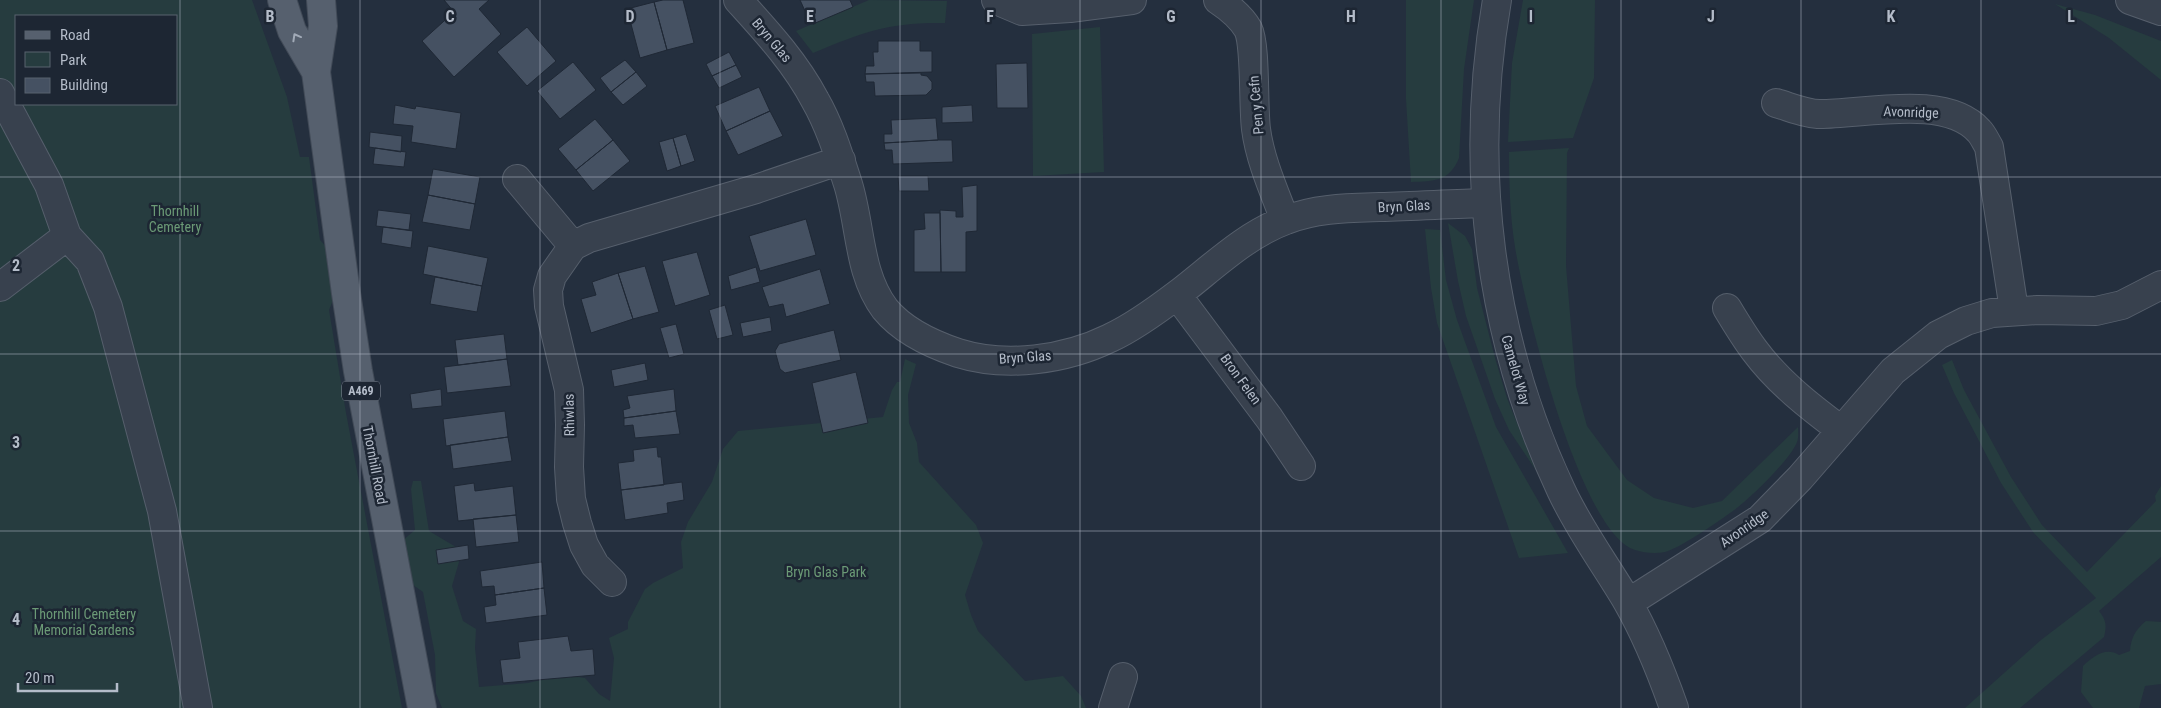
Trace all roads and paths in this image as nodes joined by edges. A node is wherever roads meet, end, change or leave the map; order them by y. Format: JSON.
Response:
{"nodes":[{"id":1,"x":282,"y":0,"type":"edge"},
{"id":2,"x":321,"y":0,"type":"edge"},
{"id":3,"x":738,"y":0,"type":"edge"},
{"id":4,"x":996,"y":0,"type":"edge"},
{"id":5,"x":1132,"y":0,"type":"edge"},
{"id":6,"x":1218,"y":0,"type":"edge"},
{"id":7,"x":1497,"y":0,"type":"edge"},
{"id":8,"x":2130,"y":0,"type":"edge"},
{"id":9,"x":2161,"y":12,"type":"edge"},
{"id":10,"x":316,"y":72,"type":"junction"},
{"id":11,"x":0,"y":93,"type":"edge"},
{"id":12,"x":1776,"y":104,"type":"dead end"},
{"id":13,"x":840,"y":160,"type":"junction"},
{"id":14,"x":517,"y":179,"type":"dead end"},
{"id":15,"x":1486,"y":203,"type":"junction"},
{"id":16,"x":1285,"y":220,"type":"junction"},
{"id":17,"x":68,"y":236,"type":"junction"},
{"id":18,"x":573,"y":246,"type":"junction"},
{"id":19,"x":2161,"y":285,"type":"edge"},
{"id":20,"x":0,"y":287,"type":"edge"},
{"id":21,"x":1177,"y":295,"type":"junction"},
{"id":22,"x":1728,"y":308,"type":"dead end"},
{"id":23,"x":2014,"y":310,"type":"junction"},
{"id":24,"x":1841,"y":430,"type":"junction"},
{"id":25,"x":1301,"y":466,"type":"dead end"},
{"id":26,"x":612,"y":582,"type":"dead end"},
{"id":27,"x":1628,"y":602,"type":"junction"},
{"id":28,"x":1123,"y":677,"type":"dead end"},
{"id":29,"x":198,"y":708,"type":"edge"},
{"id":30,"x":422,"y":708,"type":"edge"},
{"id":31,"x":1113,"y":708,"type":"edge"},
{"id":32,"x":1674,"y":708,"type":"edge"}],
"edges":[{"from":10,"to":1,"type":"main road","name":"Thornhill Road","number":"A469","one_way":true},
{"from":2,"to":10,"type":"main road","name":"Thornhill Road","number":"A469"},
{"from":3,"to":13,"type":"street","name":"Bryn Glas"},
{"from":4,"to":5,"type":"street"},
{"from":6,"to":16,"type":"street","name":"Pen y Cefn"},
{"from":7,"to":15,"type":"street","name":"Camelot Way"},
{"from":8,"to":9,"type":"street"},
{"from":10,"to":30,"type":"main road","name":"Thornhill Road","number":"A469"},
{"from":11,"to":17,"type":"street"},
{"from":12,"to":23,"type":"street","name":"Avonridge"},
{"from":13,"to":18,"type":"street"},
{"from":13,"to":21,"type":"street","name":"Bryn Glas"},
{"from":14,"to":18,"type":"street"},
{"from":15,"to":16,"type":"street","name":"Bryn Glas"},
{"from":15,"to":27,"type":"street","name":"Camelot Way"},
{"from":16,"to":21,"type":"street","name":"Bryn Glas"},
{"from":17,"to":20,"type":"street"},
{"from":17,"to":29,"type":"street"},
{"from":18,"to":26,"type":"street","name":"Rhiwlas"},
{"from":19,"to":23,"type":"street","name":"Avonridge"},
{"from":21,"to":25,"type":"street","name":"Bron Felen"},
{"from":22,"to":24,"type":"street"},
{"from":23,"to":24,"type":"street","name":"Avonridge"},
{"from":24,"to":27,"type":"street","name":"Avonridge"},
{"from":27,"to":32,"type":"street","name":"Camelot Way"},
{"from":28,"to":31,"type":"street"}]}
